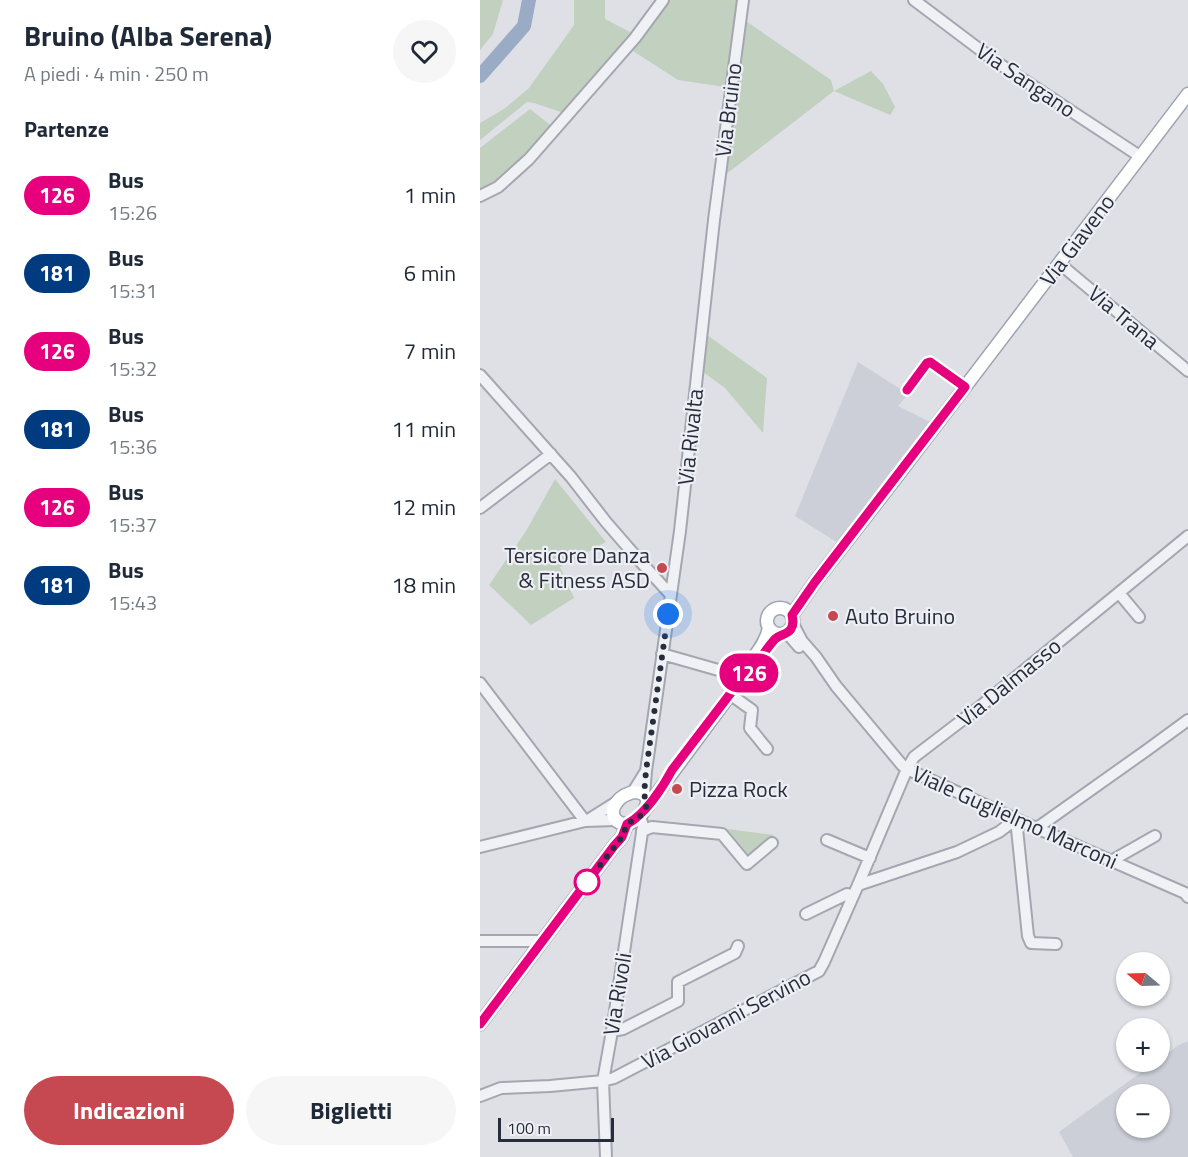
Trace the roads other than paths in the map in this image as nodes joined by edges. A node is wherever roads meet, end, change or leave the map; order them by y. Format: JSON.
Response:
{"nodes":[{"id":1,"x":663,"y":0,"type":"edge"},
{"id":2,"x":743,"y":0,"type":"edge"},
{"id":3,"x":914,"y":0,"type":"edge"},
{"id":4,"x":1188,"y":94,"type":"edge"},
{"id":5,"x":1141,"y":156,"type":"junction"},
{"id":6,"x":480,"y":196,"type":"edge"},
{"id":7,"x":714,"y":220,"type":"joint"},
{"id":8,"x":1060,"y":264,"type":"junction"},
{"id":9,"x":1188,"y":371,"type":"edge"},
{"id":10,"x":480,"y":375,"type":"edge"},
{"id":11,"x":490,"y":385,"type":"junction"},
{"id":12,"x":965,"y":387,"type":"junction"},
{"id":13,"x":907,"y":390,"type":"dead end"},
{"id":14,"x":480,"y":392,"type":"edge"},
{"id":15,"x":551,"y":454,"type":"junction"},
{"id":16,"x":480,"y":508,"type":"edge"},
{"id":17,"x":1188,"y":536,"type":"edge"},
{"id":18,"x":1119,"y":593,"type":"junction"},
{"id":19,"x":670,"y":594,"type":"junction"},
{"id":20,"x":1139,"y":616,"type":"dead end"},
{"id":21,"x":784,"y":624,"type":"junction"},
{"id":22,"x":662,"y":654,"type":"junction"},
{"id":23,"x":743,"y":677,"type":"junction"},
{"id":24,"x":480,"y":683,"type":"edge"},
{"id":25,"x":731,"y":695,"type":"junction"},
{"id":26,"x":1188,"y":720,"type":"edge"},
{"id":27,"x":767,"y":749,"type":"dead end"},
{"id":28,"x":907,"y":769,"type":"junction"},
{"id":29,"x":641,"y":802,"type":"junction"},
{"id":30,"x":615,"y":803,"type":"junction"},
{"id":31,"x":1016,"y":819,"type":"junction"},
{"id":32,"x":585,"y":822,"type":"junction"},
{"id":33,"x":620,"y":822,"type":"junction"},
{"id":34,"x":1037,"y":828,"type":"junction"},
{"id":35,"x":642,"y":831,"type":"junction"},
{"id":36,"x":480,"y":836,"type":"edge"},
{"id":37,"x":1155,"y":836,"type":"dead end"},
{"id":38,"x":827,"y":840,"type":"dead end"},
{"id":39,"x":771,"y":843,"type":"dead end"},
{"id":40,"x":484,"y":847,"type":"edge"},
{"id":41,"x":870,"y":858,"type":"junction"},
{"id":42,"x":1111,"y":861,"type":"junction"},
{"id":43,"x":858,"y":885,"type":"junction"},
{"id":44,"x":853,"y":896,"type":"junction"},
{"id":45,"x":1188,"y":897,"type":"edge"},
{"id":46,"x":806,"y":914,"type":"dead end"},
{"id":47,"x":543,"y":940,"type":"junction"},
{"id":48,"x":480,"y":941,"type":"edge"},
{"id":49,"x":1056,"y":944,"type":"dead end"},
{"id":50,"x":738,"y":946,"type":"dead end"},
{"id":51,"x":480,"y":1024,"type":"edge"},
{"id":52,"x":612,"y":1031,"type":"junction"},
{"id":53,"x":603,"y":1082,"type":"junction"},
{"id":54,"x":480,"y":1096,"type":"edge"},
{"id":55,"x":606,"y":1157,"type":"edge"}],
"edges":[{"from":1,"to":6,"type":"street"},
{"from":2,"to":7,"type":"street","name":"Via Bruino"},
{"from":3,"to":5,"type":"street","name":"Via Sangano"},
{"from":4,"to":5,"type":"main road","name":"Via Giaveno"},
{"from":5,"to":8,"type":"main road","name":"Via Giaveno"},
{"from":7,"to":19,"type":"street","name":"Via Rivalta"},
{"from":8,"to":9,"type":"street","name":"Via Trana"},
{"from":8,"to":12,"type":"main road","name":"Via Giaveno"},
{"from":10,"to":11,"type":"street"},
{"from":11,"to":14,"type":"street"},
{"from":11,"to":15,"type":"street"},
{"from":12,"to":13,"type":"street"},
{"from":12,"to":21,"type":"main road","name":"Via Giaveno"},
{"from":15,"to":16,"type":"street"},
{"from":15,"to":19,"type":"street"},
{"from":17,"to":18,"type":"street","name":"Via Dalmasso"},
{"from":18,"to":20,"type":"street"},
{"from":18,"to":28,"type":"street","name":"Via Dalmasso"},
{"from":19,"to":22,"type":"street","name":"Via Rivalta"},
{"from":21,"to":23,"type":"main road"},
{"from":21,"to":28,"type":"street","name":"Viale Guglielmo Marconi"},
{"from":22,"to":23,"type":"street"},
{"from":22,"to":29,"type":"street","name":"Via Rivalta"},
{"from":23,"to":25,"type":"main road"},
{"from":24,"to":32,"type":"street"},
{"from":25,"to":27,"type":"street"},
{"from":25,"to":29,"type":"main road"},
{"from":26,"to":34,"type":"street"},
{"from":28,"to":31,"type":"street","name":"Viale Guglielmo Marconi"},
{"from":28,"to":41,"type":"street","name":"Via Dalmasso"},
{"from":29,"to":30,"type":"main road"},
{"from":29,"to":33,"type":"main road"},
{"from":29,"to":35,"type":"street","name":"Via Rivoli"},
{"from":30,"to":32,"type":"street"},
{"from":30,"to":33,"type":"main road"},
{"from":31,"to":34,"type":"street","name":"Viale Guglielmo Marconi"},
{"from":31,"to":43,"type":"street"},
{"from":31,"to":49,"type":"street"},
{"from":32,"to":33,"type":"street"},
{"from":32,"to":40,"type":"street"},
{"from":33,"to":35,"type":"street"},
{"from":33,"to":47,"type":"main road"},
{"from":34,"to":42,"type":"street","name":"Viale Guglielmo Marconi"},
{"from":35,"to":39,"type":"street"},
{"from":35,"to":52,"type":"street","name":"Via Rivoli"},
{"from":36,"to":40,"type":"street"},
{"from":37,"to":42,"type":"street"},
{"from":38,"to":41,"type":"street"},
{"from":41,"to":43,"type":"street","name":"Via Dalmasso"},
{"from":42,"to":45,"type":"street","name":"Viale Guglielmo Marconi"},
{"from":43,"to":44,"type":"street","name":"Via Giovanni Servino"},
{"from":44,"to":46,"type":"street"},
{"from":44,"to":53,"type":"street","name":"Via Giovanni Servino"},
{"from":47,"to":48,"type":"street"},
{"from":47,"to":51,"type":"main road"},
{"from":50,"to":52,"type":"street"},
{"from":52,"to":53,"type":"street","name":"Via Rivoli"},
{"from":53,"to":54,"type":"street","name":"Via Giovanni Servino"},
{"from":53,"to":55,"type":"street","name":"Via Rivoli"}]}
